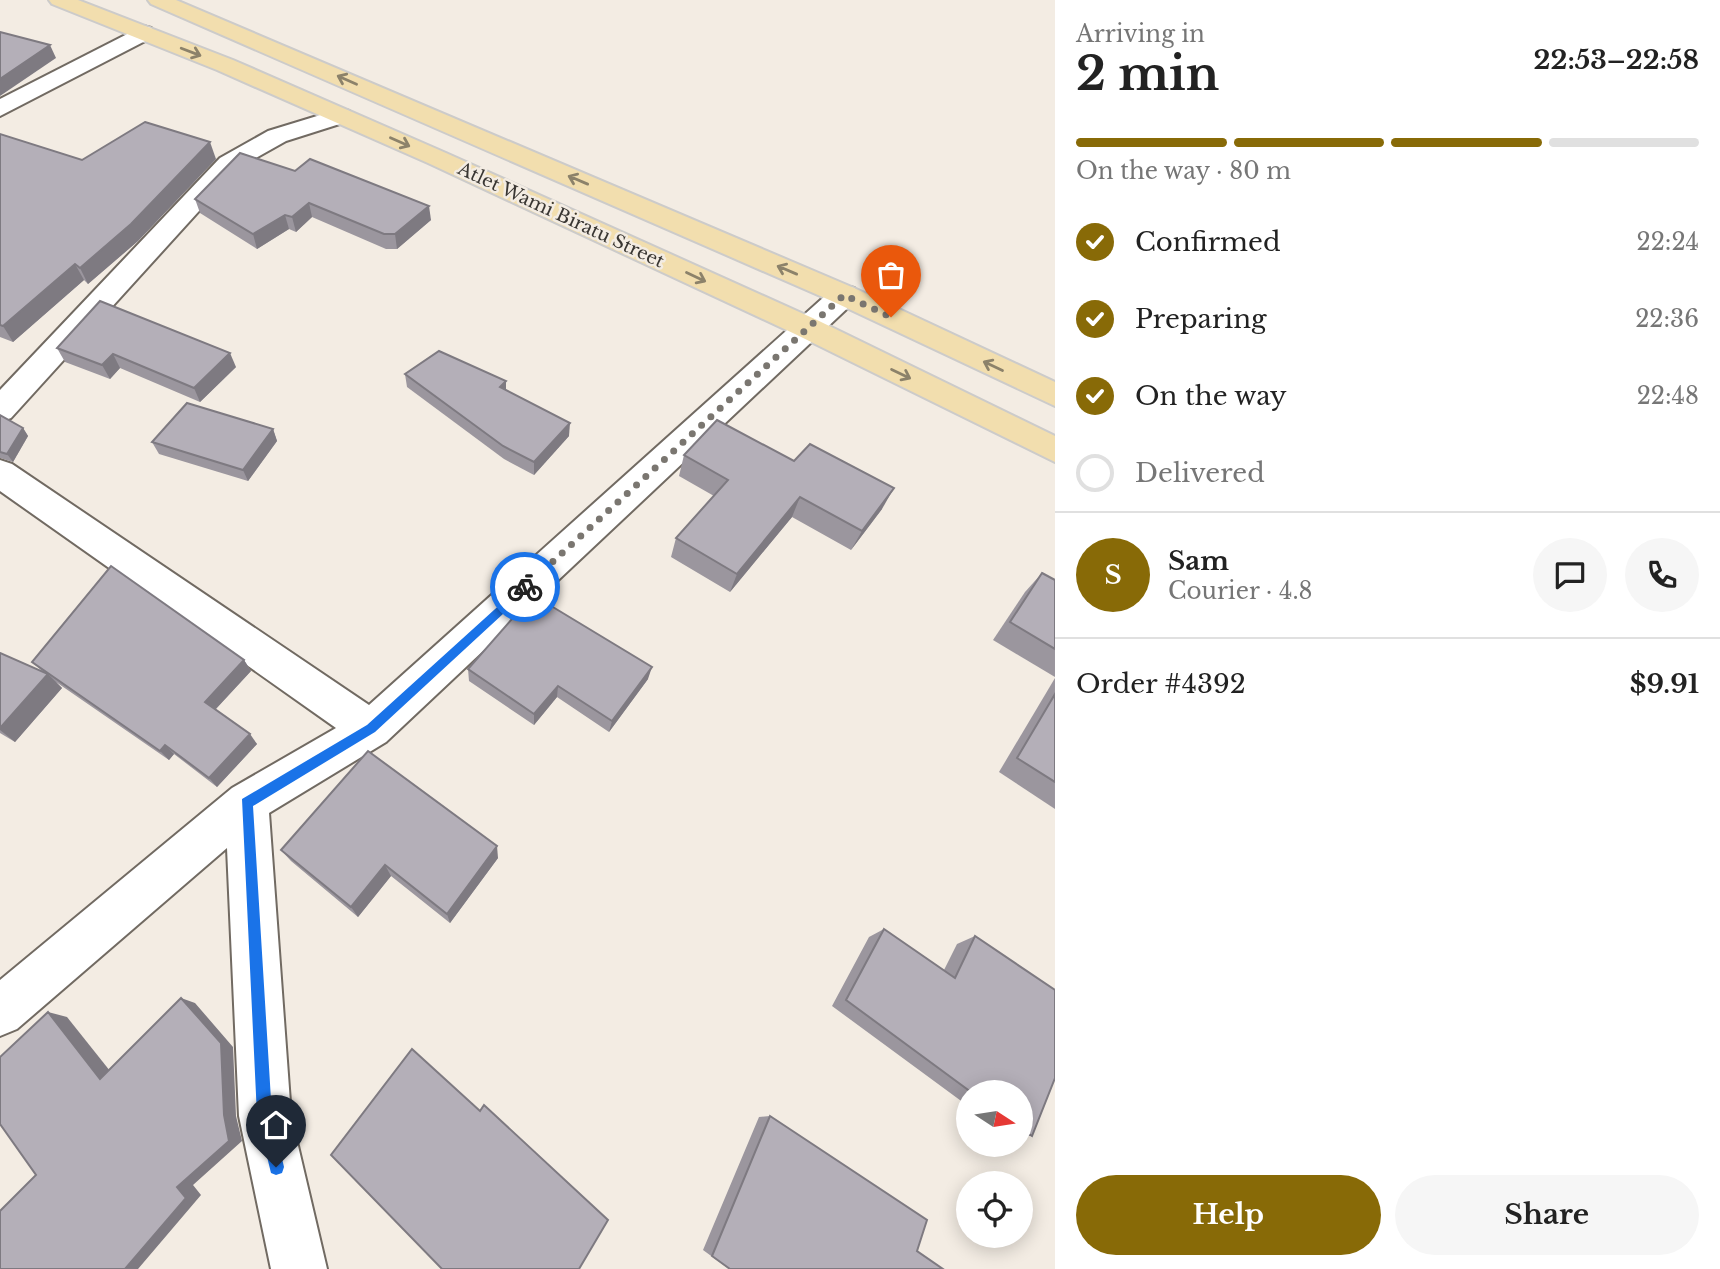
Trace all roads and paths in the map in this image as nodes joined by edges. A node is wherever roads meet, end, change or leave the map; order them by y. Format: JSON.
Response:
{"nodes":[{"id":1,"x":59,"y":0,"type":"edge"},
{"id":2,"x":158,"y":0,"type":"edge"},
{"id":3,"x":143,"y":33,"type":"junction"},
{"id":4,"x":11,"y":93,"type":"edge"},
{"id":5,"x":0,"y":109,"type":"edge"},
{"id":6,"x":340,"y":116,"type":"junction"},
{"id":7,"x":844,"y":295,"type":"junction"},
{"id":8,"x":806,"y":327,"type":"junction"},
{"id":9,"x":1055,"y":395,"type":"edge"},
{"id":10,"x":0,"y":410,"type":"edge"},
{"id":11,"x":1055,"y":450,"type":"edge"},
{"id":12,"x":0,"y":474,"type":"edge"},
{"id":13,"x":371,"y":729,"type":"junction"},
{"id":14,"x":247,"y":803,"type":"junction"},
{"id":15,"x":0,"y":1012,"type":"edge"},
{"id":16,"x":299,"y":1269,"type":"edge"}],
"edges":[{"from":1,"to":3,"type":"main road","name":"Atlet Wami Biratu Street"},
{"from":7,"to":2,"type":"main road","name":"Atlet Wami Biratu Street","one_way":true},
{"from":3,"to":4,"type":"street"},
{"from":3,"to":6,"type":"main road","name":"Atlet Wami Biratu Street","one_way":true},
{"from":4,"to":5,"type":"street"},
{"from":6,"to":8,"type":"main road","name":"Atlet Wami Biratu Street","one_way":true},
{"from":6,"to":10,"type":"street"},
{"from":7,"to":8,"type":"street"},
{"from":9,"to":7,"type":"main road","name":"Atlet Wami Biratu Street","one_way":true},
{"from":8,"to":11,"type":"main road","name":"Atlet Wami Biratu Street","one_way":true},
{"from":8,"to":13,"type":"street"},
{"from":12,"to":13,"type":"street"},
{"from":13,"to":14,"type":"street"},
{"from":14,"to":15,"type":"street"},
{"from":14,"to":16,"type":"street"}]}
